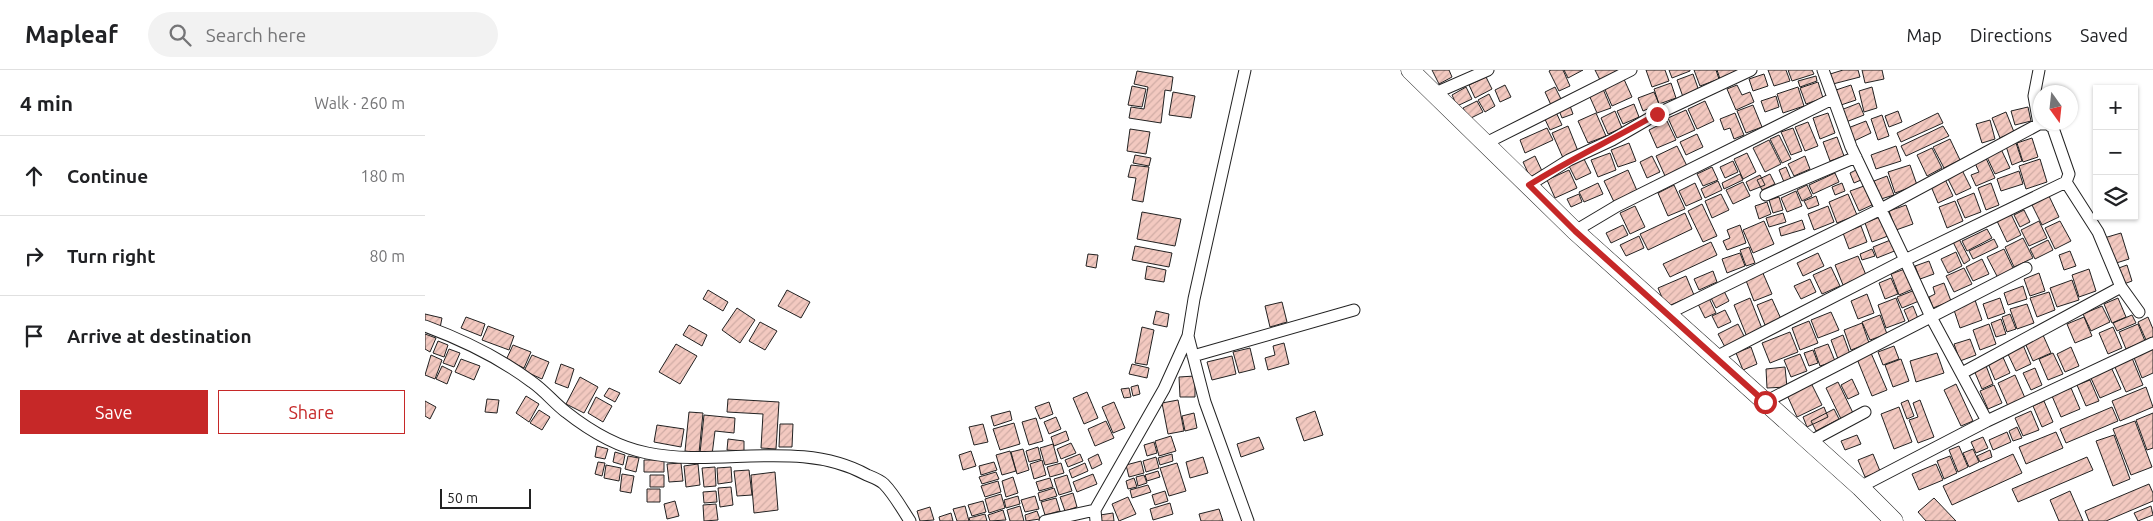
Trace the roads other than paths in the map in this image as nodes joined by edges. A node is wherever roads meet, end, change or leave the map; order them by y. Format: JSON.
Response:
{"nodes":[{"id":1,"x":1245,"y":70,"type":"edge"},
{"id":2,"x":1410,"y":70,"type":"edge"},
{"id":3,"x":1488,"y":70,"type":"edge"},
{"id":4,"x":1631,"y":70,"type":"edge"},
{"id":5,"x":1751,"y":70,"type":"edge"},
{"id":6,"x":1823,"y":70,"type":"edge"},
{"id":7,"x":2039,"y":70,"type":"edge"},
{"id":8,"x":2036,"y":85,"type":"edge"},
{"id":9,"x":1433,"y":94,"type":"junction"},
{"id":10,"x":1832,"y":99,"type":"junction"},
{"id":11,"x":2033,"y":127,"type":"edge"},
{"id":12,"x":2054,"y":130,"type":"edge"},
{"id":13,"x":1486,"y":143,"type":"junction"},
{"id":14,"x":1856,"y":157,"type":"junction"},
{"id":15,"x":2067,"y":182,"type":"junction"},
{"id":16,"x":1529,"y":185,"type":"junction"},
{"id":17,"x":1767,"y":195,"type":"dead end"},
{"id":18,"x":1881,"y":209,"type":"junction"},
{"id":19,"x":1575,"y":231,"type":"junction"},
{"id":20,"x":1905,"y":260,"type":"junction"},
{"id":21,"x":2027,"y":268,"type":"dead end"},
{"id":22,"x":2121,"y":287,"type":"junction"},
{"id":23,"x":1354,"y":310,"type":"dead end"},
{"id":24,"x":2139,"y":312,"type":"dead end"},
{"id":25,"x":1667,"y":314,"type":"junction"},
{"id":26,"x":1931,"y":317,"type":"junction"},
{"id":27,"x":425,"y":326,"type":"edge"},
{"id":28,"x":1188,"y":336,"type":"junction"},
{"id":29,"x":2153,"y":343,"type":"edge"},
{"id":30,"x":1193,"y":356,"type":"junction"},
{"id":31,"x":1716,"y":358,"type":"junction"},
{"id":32,"x":1961,"y":373,"type":"junction"},
{"id":33,"x":1765,"y":402,"type":"junction"},
{"id":34,"x":1865,"y":412,"type":"dead end"},
{"id":35,"x":1987,"y":421,"type":"junction"},
{"id":36,"x":1809,"y":442,"type":"junction"},
{"id":37,"x":1860,"y":487,"type":"junction"},
{"id":38,"x":1096,"y":516,"type":"edge"},
{"id":39,"x":910,"y":521,"type":"edge"},
{"id":40,"x":1045,"y":521,"type":"edge"},
{"id":41,"x":1248,"y":521,"type":"edge"},
{"id":42,"x":1894,"y":521,"type":"edge"}],
"edges":[{"from":1,"to":28,"type":"street"},
{"from":2,"to":9,"type":"main road"},
{"from":3,"to":9,"type":"street"},
{"from":4,"to":13,"type":"street"},
{"from":5,"to":16,"type":"street"},
{"from":6,"to":10,"type":"street"},
{"from":7,"to":8,"type":"street"},
{"from":9,"to":13,"type":"main road"},
{"from":10,"to":14,"type":"street"},
{"from":10,"to":19,"type":"street"},
{"from":11,"to":18,"type":"street"},
{"from":12,"to":15,"type":"street"},
{"from":13,"to":16,"type":"main road"},
{"from":14,"to":17,"type":"street"},
{"from":14,"to":18,"type":"street"},
{"from":15,"to":20,"type":"street"},
{"from":15,"to":22,"type":"street"},
{"from":16,"to":19,"type":"main road"},
{"from":18,"to":20,"type":"street"},
{"from":18,"to":25,"type":"street"},
{"from":19,"to":25,"type":"main road"},
{"from":20,"to":26,"type":"street"},
{"from":20,"to":31,"type":"street"},
{"from":21,"to":26,"type":"street"},
{"from":22,"to":24,"type":"street"},
{"from":22,"to":32,"type":"street"},
{"from":23,"to":30,"type":"street"},
{"from":25,"to":31,"type":"main road"},
{"from":26,"to":32,"type":"street"},
{"from":26,"to":33,"type":"street"},
{"from":27,"to":39,"type":"street"},
{"from":28,"to":30,"type":"street"},
{"from":28,"to":38,"type":"street"},
{"from":29,"to":35,"type":"street"},
{"from":30,"to":41,"type":"street"},
{"from":31,"to":33,"type":"main road"},
{"from":32,"to":35,"type":"street"},
{"from":33,"to":36,"type":"main road"},
{"from":34,"to":36,"type":"street"},
{"from":35,"to":37,"type":"street"},
{"from":36,"to":37,"type":"main road"},
{"from":37,"to":42,"type":"main road"},
{"from":38,"to":40,"type":"street"}]}
